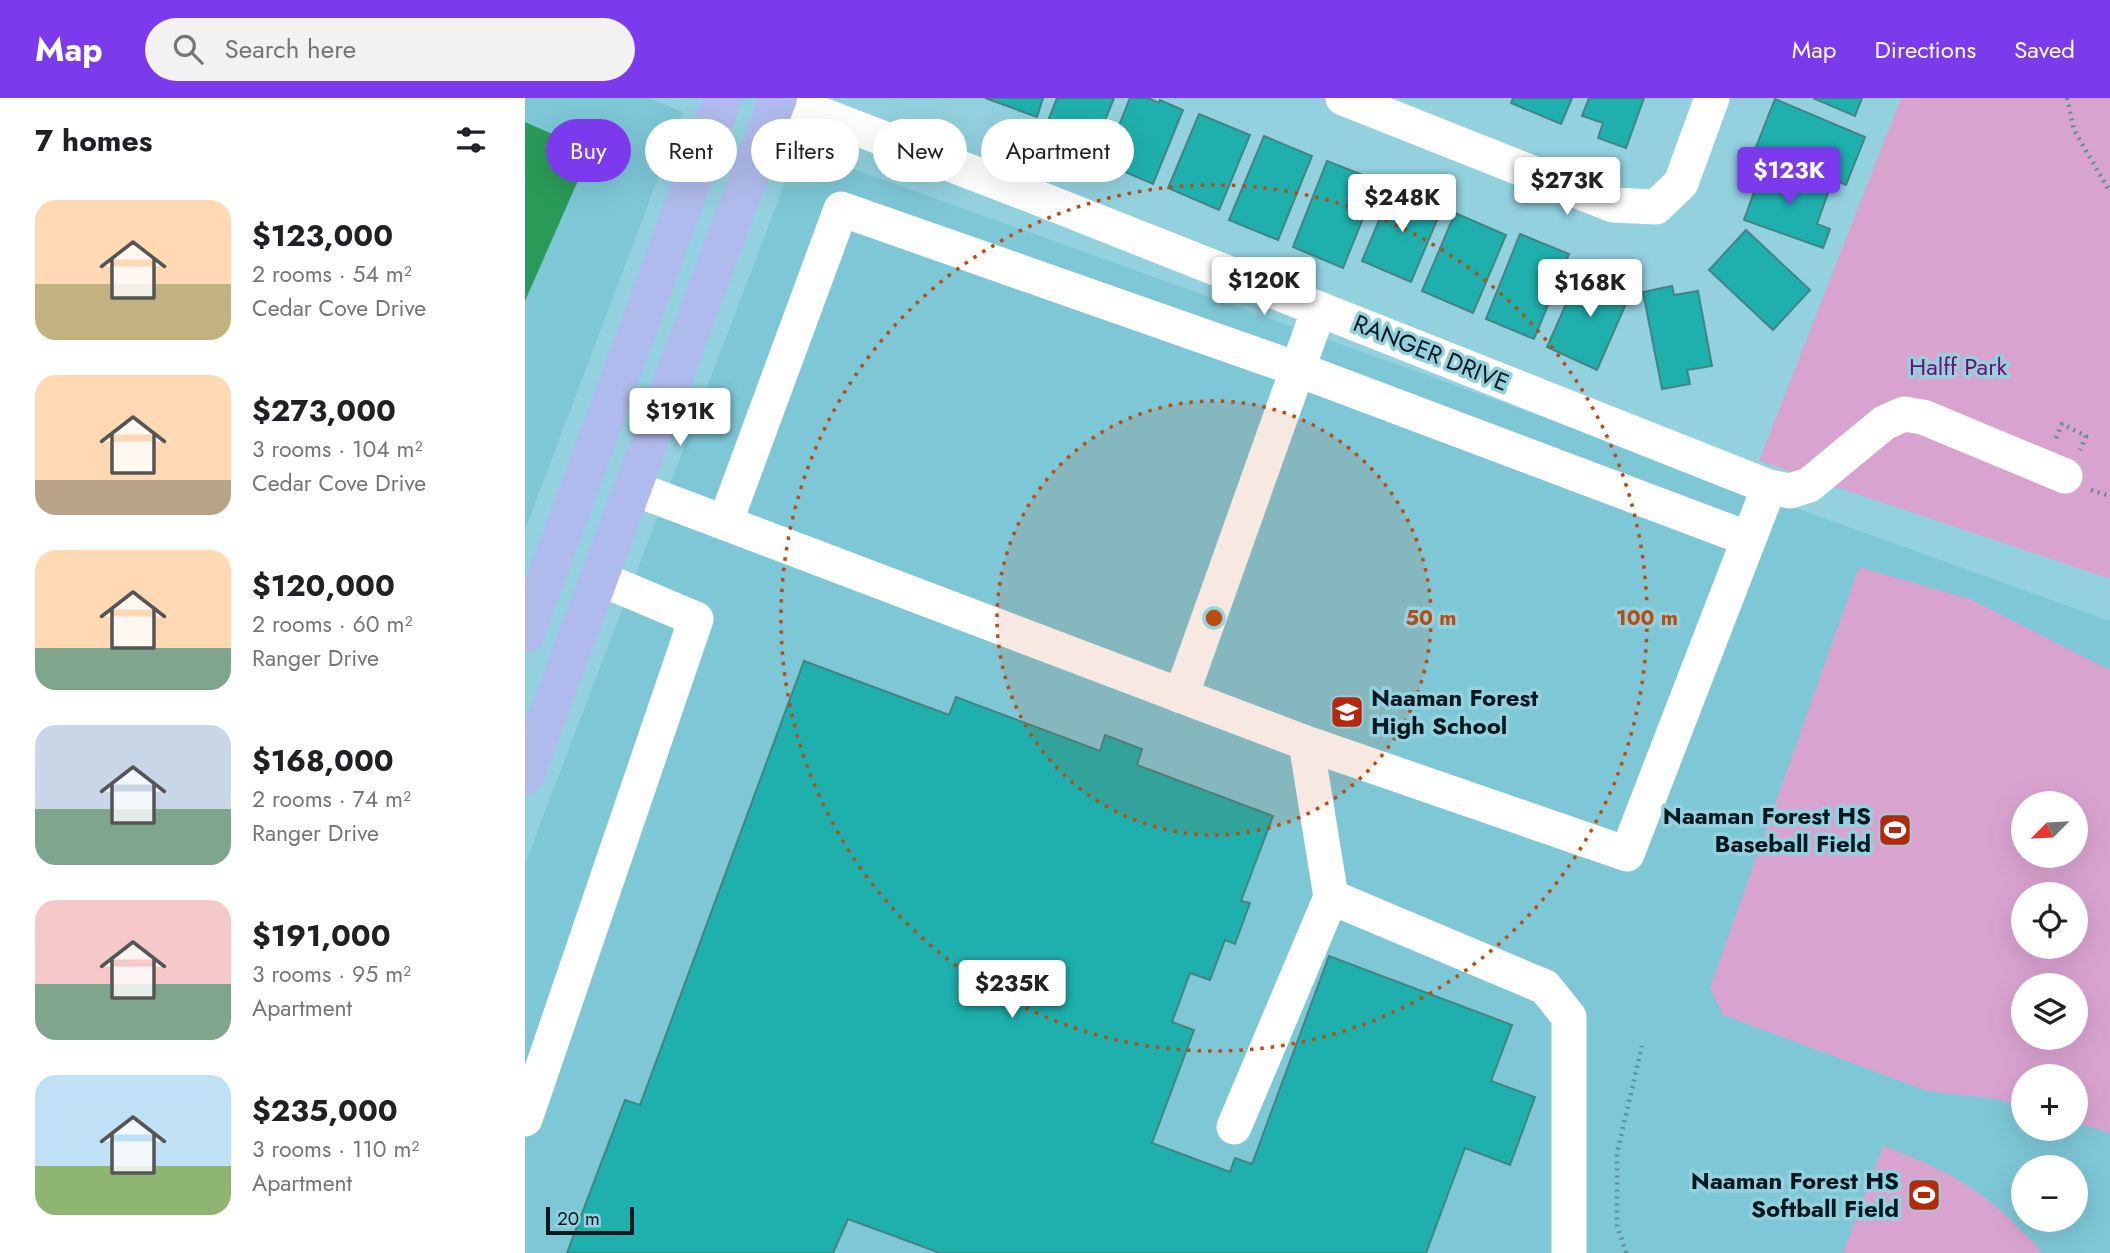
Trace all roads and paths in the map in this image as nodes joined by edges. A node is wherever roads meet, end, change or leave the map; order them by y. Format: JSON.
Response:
{"nodes":[{"id":1,"x":723,"y":98,"type":"edge"},
{"id":2,"x":778,"y":98,"type":"edge"},
{"id":3,"x":1343,"y":98,"type":"edge"},
{"id":4,"x":1712,"y":98,"type":"edge"},
{"id":5,"x":2067,"y":98,"type":"edge"},
{"id":6,"x":2110,"y":192,"type":"edge"},
{"id":7,"x":1319,"y":309,"type":"junction"},
{"id":8,"x":1297,"y":369,"type":"junction"},
{"id":9,"x":2065,"y":477,"type":"dead end"},
{"id":10,"x":1769,"y":487,"type":"junction"},
{"id":11,"x":633,"y":488,"type":"junction"},
{"id":12,"x":725,"y":523,"type":"junction"},
{"id":13,"x":1749,"y":540,"type":"junction"},
{"id":14,"x":599,"y":579,"type":"junction"},
{"id":15,"x":525,"y":635,"type":"edge"},
{"id":16,"x":1181,"y":696,"type":"junction"},
{"id":17,"x":1306,"y":743,"type":"junction"},
{"id":18,"x":525,"y":776,"type":"edge"},
{"id":19,"x":1331,"y":897,"type":"junction"},
{"id":20,"x":1643,"y":1046,"type":"dead end"},
{"id":21,"x":525,"y":1119,"type":"edge"},
{"id":22,"x":1234,"y":1127,"type":"dead end"},
{"id":23,"x":1569,"y":1253,"type":"edge"},
{"id":24,"x":1626,"y":1253,"type":"edge"}],
"edges":[{"from":1,"to":15,"type":"main road"},
{"from":2,"to":7,"type":"street","name":"RANGER DRIVE"},
{"from":2,"to":11,"type":"main road"},
{"from":3,"to":4,"type":"street"},
{"from":5,"to":6,"type":"path"},
{"from":7,"to":8,"type":"street"},
{"from":7,"to":10,"type":"street","name":"RANGER DRIVE"},
{"from":8,"to":12,"type":"street"},
{"from":8,"to":13,"type":"street"},
{"from":8,"to":16,"type":"street"},
{"from":9,"to":10,"type":"street"},
{"from":10,"to":13,"type":"street"},
{"from":11,"to":12,"type":"street"},
{"from":11,"to":14,"type":"main road"},
{"from":12,"to":16,"type":"street"},
{"from":13,"to":17,"type":"street"},
{"from":14,"to":18,"type":"main road"},
{"from":14,"to":21,"type":"street"},
{"from":16,"to":17,"type":"street"},
{"from":17,"to":19,"type":"street"},
{"from":19,"to":22,"type":"street"},
{"from":19,"to":23,"type":"street"},
{"from":20,"to":24,"type":"path"}]}
